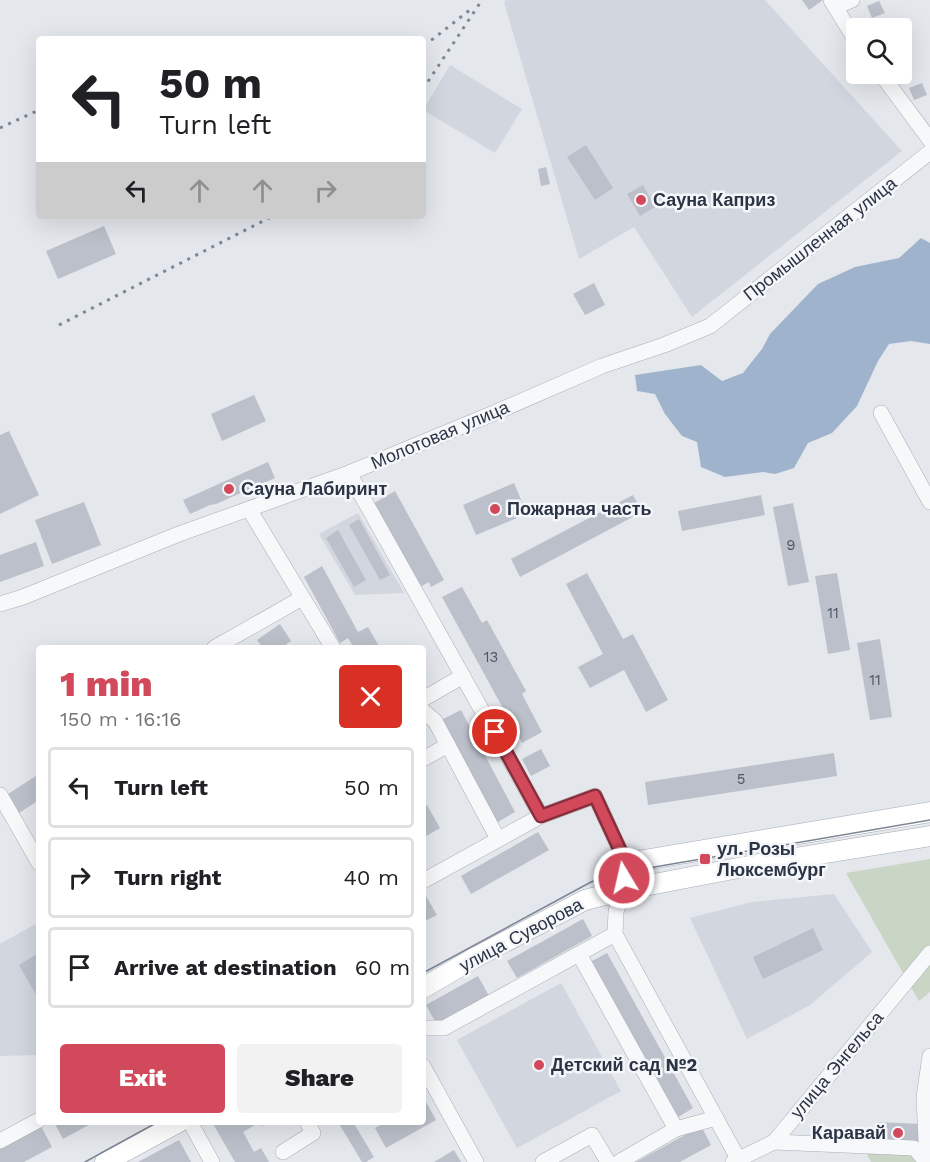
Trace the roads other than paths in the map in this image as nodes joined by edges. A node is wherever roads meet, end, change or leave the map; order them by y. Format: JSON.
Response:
{"nodes":[{"id":1,"x":852,"y":0,"type":"edge"},
{"id":2,"x":833,"y":4,"type":"edge"},
{"id":3,"x":846,"y":25,"type":"edge"},
{"id":4,"x":888,"y":84,"type":"edge"},
{"id":5,"x":930,"y":140,"type":"edge"},
{"id":6,"x":930,"y":152,"type":"edge"},
{"id":7,"x":710,"y":326,"type":"joint"},
{"id":8,"x":880,"y":413,"type":"dead end"},
{"id":9,"x":350,"y":473,"type":"junction"},
{"id":10,"x":930,"y":501,"type":"edge"},
{"id":11,"x":249,"y":509,"type":"junction"},
{"id":12,"x":302,"y":598,"type":"junction"},
{"id":13,"x":0,"y":604,"type":"edge"},
{"id":14,"x":219,"y":645,"type":"edge"},
{"id":15,"x":331,"y":645,"type":"edge"},
{"id":16,"x":463,"y":676,"type":"junction"},
{"id":17,"x":426,"y":697,"type":"edge"},
{"id":18,"x":426,"y":714,"type":"edge"},
{"id":19,"x":448,"y":746,"type":"junction"},
{"id":20,"x":426,"y":757,"type":"edge"},
{"id":21,"x":0,"y":795,"type":"edge"},
{"id":22,"x":930,"y":812,"type":"edge"},
{"id":23,"x":541,"y":816,"type":"junction"},
{"id":24,"x":930,"y":836,"type":"edge"},
{"id":25,"x":498,"y":839,"type":"junction"},
{"id":26,"x":36,"y":858,"type":"edge"},
{"id":27,"x":626,"y":863,"type":"junction"},
{"id":28,"x":426,"y":879,"type":"edge"},
{"id":29,"x":623,"y":890,"type":"junction"},
{"id":30,"x":615,"y":934,"type":"junction"},
{"id":31,"x":930,"y":953,"type":"edge"},
{"id":32,"x":579,"y":954,"type":"junction"},
{"id":33,"x":426,"y":986,"type":"edge"},
{"id":34,"x":426,"y":1028,"type":"edge"},
{"id":35,"x":930,"y":1056,"type":"edge"},
{"id":36,"x":426,"y":1071,"type":"edge"},
{"id":37,"x":716,"y":1118,"type":"junction"},
{"id":38,"x":36,"y":1122,"type":"edge"},
{"id":39,"x":173,"y":1125,"type":"edge"},
{"id":40,"x":192,"y":1125,"type":"edge"},
{"id":41,"x":309,"y":1125,"type":"edge"},
{"id":42,"x":676,"y":1129,"type":"junction"},
{"id":43,"x":0,"y":1141,"type":"edge"},
{"id":44,"x":774,"y":1142,"type":"junction"},
{"id":45,"x":283,"y":1152,"type":"dead end"},
{"id":46,"x":737,"y":1161,"type":"edge"},
{"id":47,"x":105,"y":1162,"type":"edge"},
{"id":48,"x":213,"y":1162,"type":"edge"},
{"id":49,"x":476,"y":1162,"type":"edge"},
{"id":50,"x":543,"y":1162,"type":"edge"},
{"id":51,"x":608,"y":1162,"type":"edge"},
{"id":52,"x":619,"y":1162,"type":"edge"},
{"id":53,"x":927,"y":1162,"type":"edge"}],
"edges":[{"from":1,"to":2,"type":"street"},
{"from":2,"to":3,"type":"street"},
{"from":4,"to":5,"type":"street"},
{"from":6,"to":7,"type":"street","name":"Промышленная улица"},
{"from":7,"to":9,"type":"street","name":"Молотовая улица"},
{"from":8,"to":10,"type":"street"},
{"from":9,"to":11,"type":"street","name":"Молотовая улица"},
{"from":9,"to":16,"type":"street"},
{"from":11,"to":12,"type":"street"},
{"from":11,"to":13,"type":"street","name":"Молотовая улица"},
{"from":12,"to":14,"type":"street"},
{"from":12,"to":15,"type":"street"},
{"from":16,"to":17,"type":"street"},
{"from":16,"to":23,"type":"street"},
{"from":18,"to":19,"type":"street"},
{"from":19,"to":20,"type":"street"},
{"from":19,"to":25,"type":"street"},
{"from":21,"to":26,"type":"street"},
{"from":22,"to":27,"type":"main road"},
{"from":23,"to":25,"type":"street"},
{"from":23,"to":27,"type":"street"},
{"from":24,"to":29,"type":"main road","name":"улица Суворова"},
{"from":25,"to":28,"type":"street"},
{"from":27,"to":29,"type":"main road"},
{"from":29,"to":30,"type":"street"},
{"from":29,"to":33,"type":"main road","name":"улица Суворова"},
{"from":30,"to":32,"type":"street"},
{"from":30,"to":37,"type":"street"},
{"from":31,"to":44,"type":"street","name":"улица Энгельса"},
{"from":32,"to":34,"type":"street"},
{"from":32,"to":42,"type":"street"},
{"from":35,"to":53,"type":"street"},
{"from":36,"to":49,"type":"street"},
{"from":37,"to":42,"type":"street"},
{"from":37,"to":46,"type":"street"},
{"from":38,"to":43,"type":"street"},
{"from":39,"to":47,"type":"main road"},
{"from":40,"to":48,"type":"street"},
{"from":41,"to":45,"type":"street"},
{"from":42,"to":52,"type":"street"},
{"from":44,"to":46,"type":"street","name":"улица Энгельса"},
{"from":44,"to":53,"type":"street"},
{"from":50,"to":51,"type":"street"}]}
